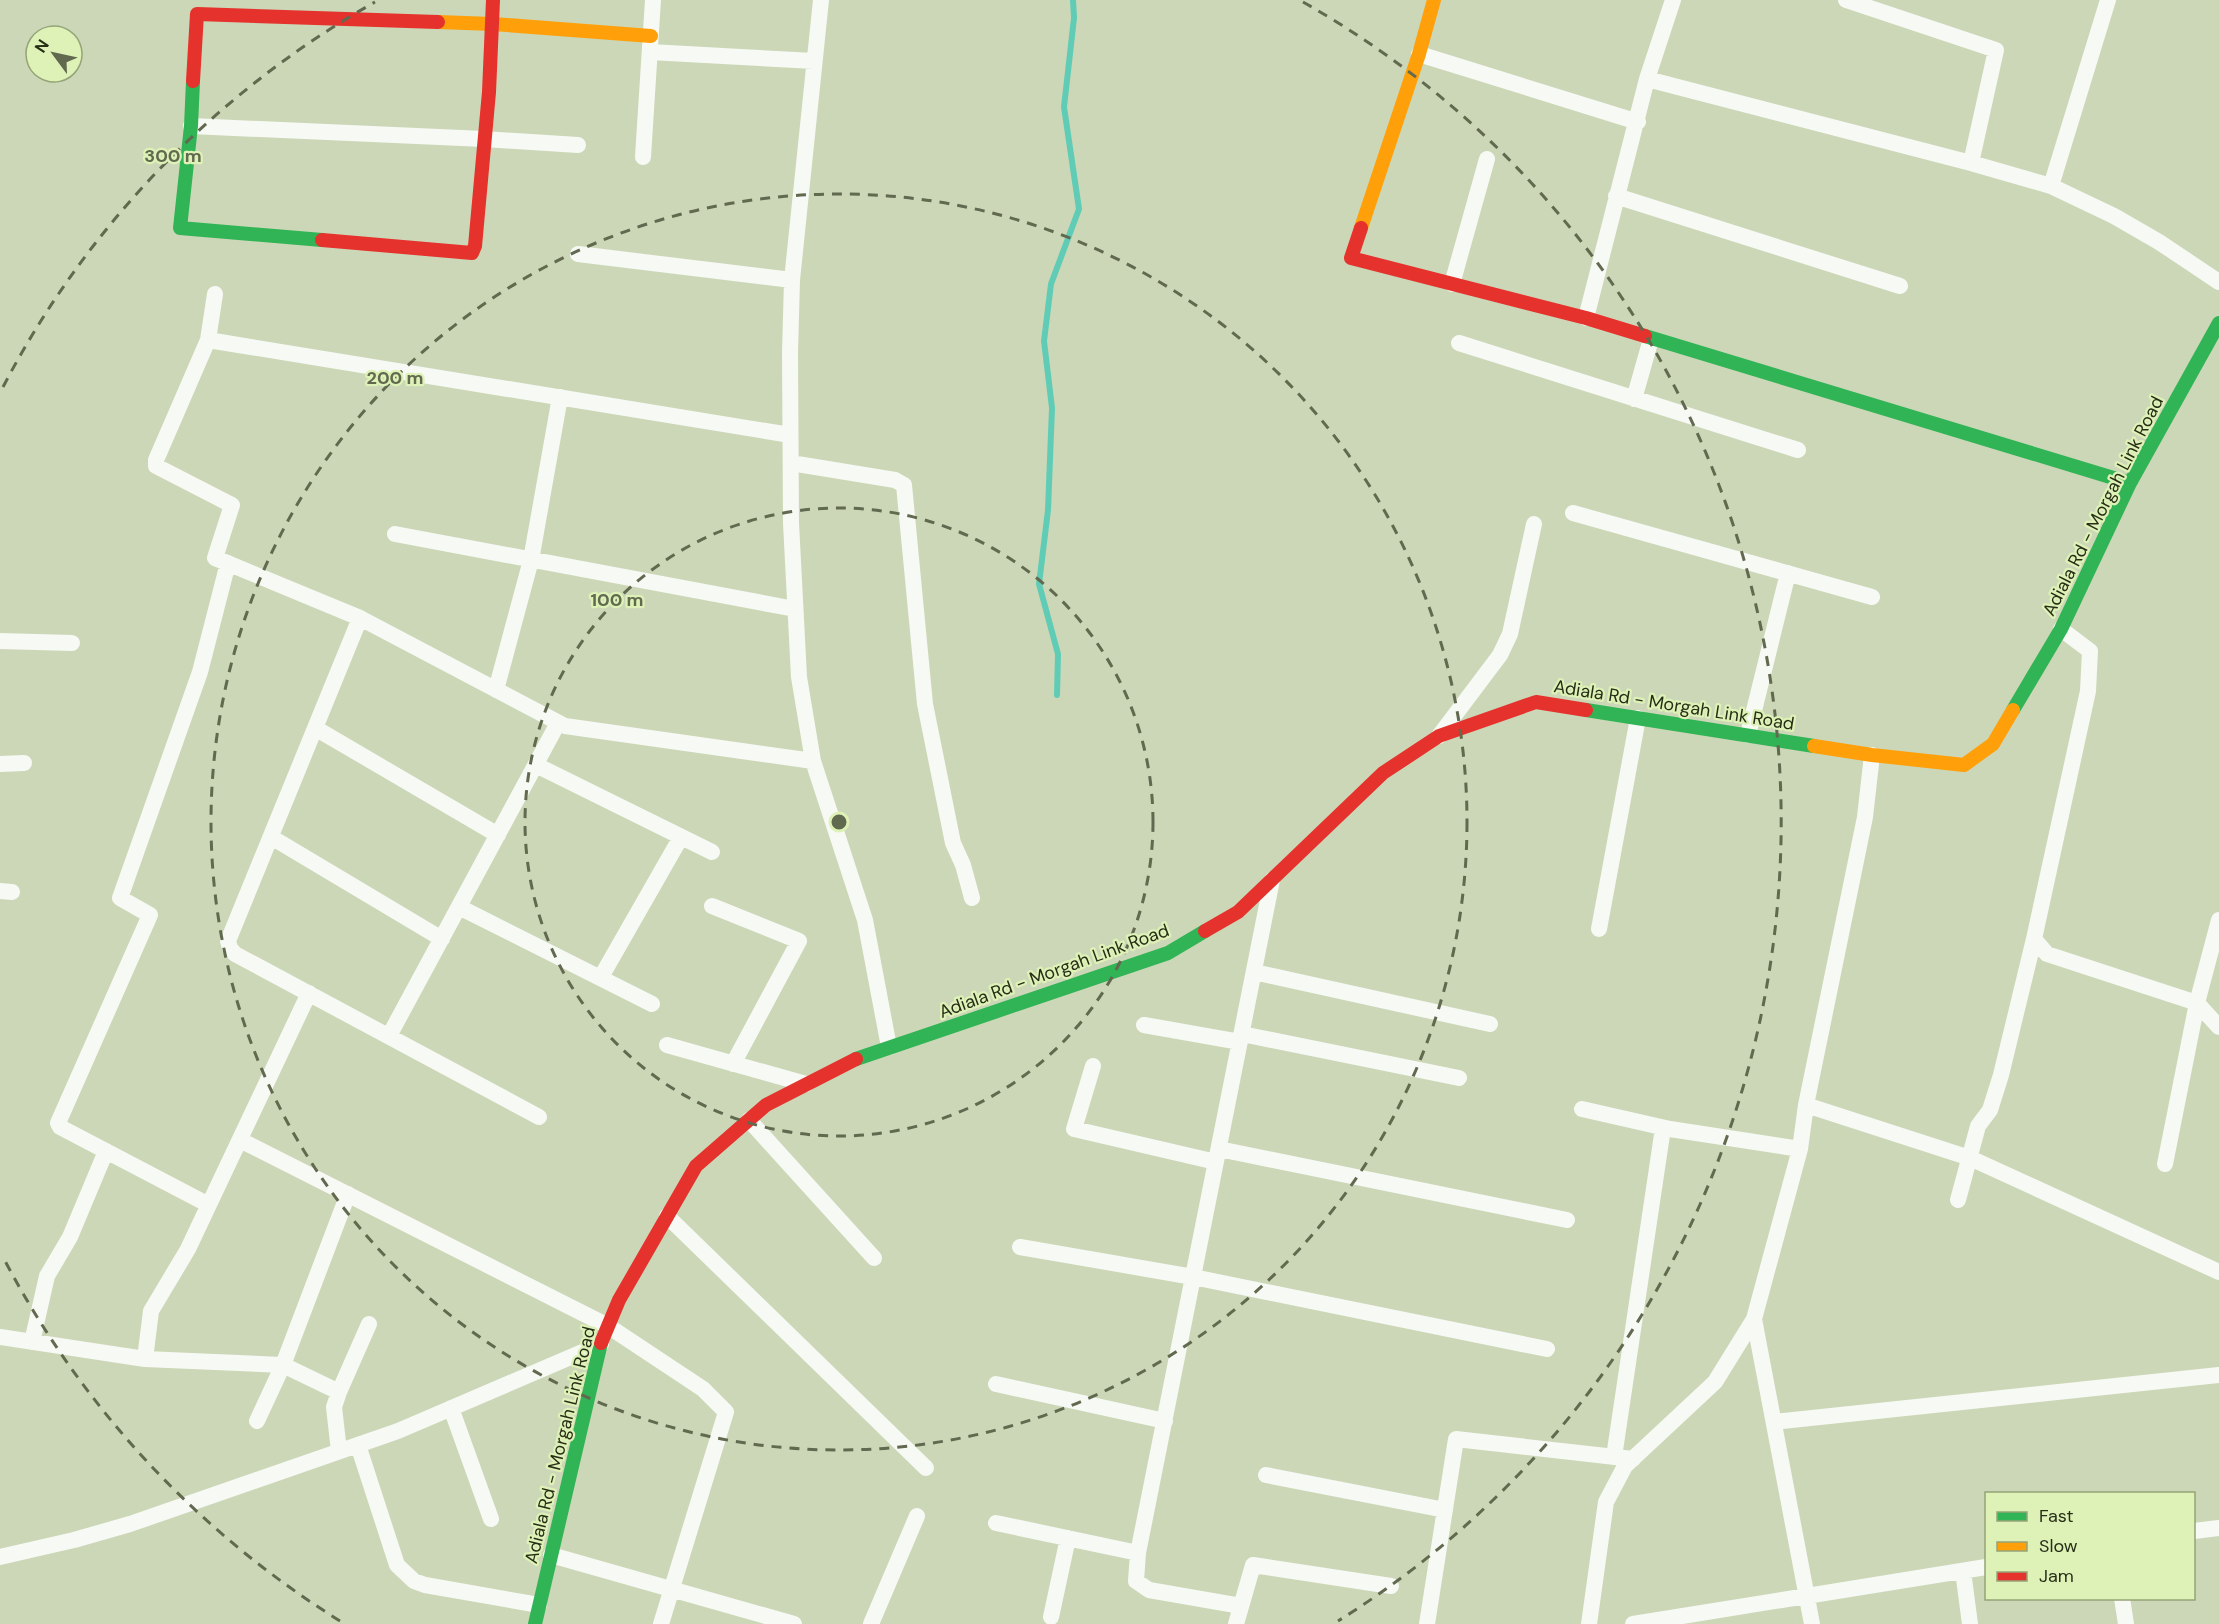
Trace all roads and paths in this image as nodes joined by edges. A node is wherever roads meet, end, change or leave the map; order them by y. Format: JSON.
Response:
{"nodes":[{"id":1,"x":493,"y":0,"type":"edge"},
{"id":2,"x":653,"y":0,"type":"edge"},
{"id":3,"x":821,"y":0,"type":"edge"},
{"id":4,"x":1434,"y":0,"type":"edge"},
{"id":5,"x":1673,"y":0,"type":"edge"},
{"id":6,"x":1846,"y":0,"type":"edge"},
{"id":7,"x":2108,"y":0,"type":"edge"},
{"id":8,"x":493,"y":24,"type":"junction"},
{"id":9,"x":650,"y":44,"type":"junction"},
{"id":10,"x":1419,"y":54,"type":"junction"},
{"id":11,"x":814,"y":61,"type":"junction"},
{"id":12,"x":1647,"y":79,"type":"junction"},
{"id":13,"x":1638,"y":122,"type":"junction"},
{"id":14,"x":191,"y":126,"type":"junction"},
{"id":15,"x":484,"y":139,"type":"junction"},
{"id":16,"x":578,"y":145,"type":"dead end"},
{"id":17,"x":643,"y":157,"type":"dead end"},
{"id":18,"x":1487,"y":159,"type":"dead end"},
{"id":19,"x":1971,"y":163,"type":"junction"},
{"id":20,"x":2051,"y":186,"type":"junction"},
{"id":21,"x":1616,"y":196,"type":"junction"},
{"id":22,"x":578,"y":254,"type":"dead end"},
{"id":23,"x":792,"y":280,"type":"junction"},
{"id":24,"x":2219,"y":282,"type":"edge"},
{"id":25,"x":1452,"y":284,"type":"junction"},
{"id":26,"x":1900,"y":286,"type":"dead end"},
{"id":27,"x":215,"y":294,"type":"dead end"},
{"id":28,"x":1586,"y":318,"type":"junction"},
{"id":29,"x":2219,"y":323,"type":"edge"},
{"id":30,"x":1651,"y":339,"type":"junction"},
{"id":31,"x":208,"y":340,"type":"junction"},
{"id":32,"x":1459,"y":343,"type":"dead end"},
{"id":33,"x":561,"y":398,"type":"junction"},
{"id":34,"x":1634,"y":399,"type":"junction"},
{"id":35,"x":790,"y":435,"type":"junction"},
{"id":36,"x":1798,"y":450,"type":"dead end"},
{"id":37,"x":791,"y":463,"type":"junction"},
{"id":38,"x":2130,"y":483,"type":"junction"},
{"id":39,"x":1573,"y":513,"type":"dead end"},
{"id":40,"x":1534,"y":524,"type":"dead end"},
{"id":41,"x":395,"y":534,"type":"dead end"},
{"id":42,"x":531,"y":560,"type":"junction"},
{"id":43,"x":228,"y":563,"type":"junction"},
{"id":44,"x":1788,"y":573,"type":"junction"},
{"id":45,"x":1872,"y":597,"type":"dead end"},
{"id":46,"x":795,"y":609,"type":"junction"},
{"id":47,"x":360,"y":618,"type":"junction"},
{"id":48,"x":2061,"y":629,"type":"junction"},
{"id":49,"x":0,"y":641,"type":"edge"},
{"id":50,"x":72,"y":643,"type":"dead end"},
{"id":51,"x":496,"y":690,"type":"junction"},
{"id":52,"x":1638,"y":718,"type":"junction"},
{"id":53,"x":558,"y":723,"type":"junction"},
{"id":54,"x":315,"y":729,"type":"junction"},
{"id":55,"x":1748,"y":735,"type":"junction"},
{"id":56,"x":1439,"y":736,"type":"junction"},
{"id":57,"x":1872,"y":755,"type":"junction"},
{"id":58,"x":813,"y":761,"type":"junction"},
{"id":59,"x":24,"y":763,"type":"dead end"},
{"id":60,"x":0,"y":764,"type":"edge"},
{"id":61,"x":536,"y":765,"type":"junction"},
{"id":62,"x":498,"y":835,"type":"junction"},
{"id":63,"x":271,"y":837,"type":"junction"},
{"id":64,"x":681,"y":837,"type":"junction"},
{"id":65,"x":712,"y":852,"type":"dead end"},
{"id":66,"x":1272,"y":880,"type":"junction"},
{"id":67,"x":972,"y":898,"type":"dead end"},
{"id":68,"x":712,"y":906,"type":"dead end"},
{"id":69,"x":459,"y":907,"type":"junction"},
{"id":70,"x":2219,"y":920,"type":"edge"},
{"id":71,"x":1599,"y":929,"type":"dead end"},
{"id":72,"x":442,"y":939,"type":"junction"},
{"id":73,"x":2034,"y":939,"type":"junction"},
{"id":74,"x":1254,"y":972,"type":"junction"},
{"id":75,"x":601,"y":977,"type":"junction"},
{"id":76,"x":309,"y":993,"type":"junction"},
{"id":77,"x":2197,"y":1003,"type":"junction"},
{"id":78,"x":652,"y":1004,"type":"dead end"},
{"id":79,"x":1490,"y":1024,"type":"dead end"},
{"id":80,"x":1144,"y":1025,"type":"dead end"},
{"id":81,"x":2219,"y":1027,"type":"edge"},
{"id":82,"x":389,"y":1036,"type":"junction"},
{"id":83,"x":1241,"y":1038,"type":"junction"},
{"id":84,"x":667,"y":1045,"type":"dead end"},
{"id":85,"x":889,"y":1047,"type":"junction"},
{"id":86,"x":733,"y":1064,"type":"junction"},
{"id":87,"x":1093,"y":1066,"type":"dead end"},
{"id":88,"x":1459,"y":1078,"type":"dead end"},
{"id":89,"x":806,"y":1084,"type":"junction"},
{"id":90,"x":1806,"y":1105,"type":"junction"},
{"id":91,"x":1582,"y":1109,"type":"dead end"},
{"id":92,"x":539,"y":1117,"type":"dead end"},
{"id":93,"x":749,"y":1120,"type":"junction"},
{"id":94,"x":1663,"y":1128,"type":"junction"},
{"id":95,"x":240,"y":1140,"type":"junction"},
{"id":96,"x":1800,"y":1149,"type":"junction"},
{"id":97,"x":106,"y":1151,"type":"junction"},
{"id":98,"x":1217,"y":1155,"type":"junction"},
{"id":99,"x":1970,"y":1158,"type":"junction"},
{"id":100,"x":2164,"y":1164,"type":"dead end"},
{"id":101,"x":348,"y":1194,"type":"junction"},
{"id":102,"x":1958,"y":1200,"type":"dead end"},
{"id":103,"x":209,"y":1205,"type":"junction"},
{"id":104,"x":667,"y":1216,"type":"junction"},
{"id":105,"x":1567,"y":1220,"type":"dead end"},
{"id":106,"x":1020,"y":1247,"type":"dead end"},
{"id":107,"x":874,"y":1257,"type":"dead end"},
{"id":108,"x":2219,"y":1272,"type":"edge"},
{"id":109,"x":1193,"y":1276,"type":"junction"},
{"id":110,"x":1754,"y":1319,"type":"junction"},
{"id":111,"x":369,"y":1324,"type":"dead end"},
{"id":112,"x":608,"y":1326,"type":"junction"},
{"id":113,"x":0,"y":1337,"type":"edge"},
{"id":114,"x":32,"y":1342,"type":"junction"},
{"id":115,"x":601,"y":1344,"type":"junction"},
{"id":116,"x":1547,"y":1349,"type":"dead end"},
{"id":117,"x":145,"y":1359,"type":"junction"},
{"id":118,"x":283,"y":1365,"type":"junction"},
{"id":119,"x":2219,"y":1375,"type":"edge"},
{"id":120,"x":996,"y":1384,"type":"dead end"},
{"id":121,"x":339,"y":1392,"type":"junction"},
{"id":122,"x":451,"y":1408,"type":"junction"},
{"id":123,"x":257,"y":1421,"type":"dead end"},
{"id":124,"x":1165,"y":1421,"type":"junction"},
{"id":125,"x":1774,"y":1422,"type":"junction"},
{"id":126,"x":358,"y":1445,"type":"junction"},
{"id":127,"x":339,"y":1452,"type":"junction"},
{"id":128,"x":1614,"y":1457,"type":"junction"},
{"id":129,"x":1633,"y":1459,"type":"junction"},
{"id":130,"x":926,"y":1468,"type":"dead end"},
{"id":131,"x":1266,"y":1476,"type":"dead end"},
{"id":132,"x":1445,"y":1510,"type":"junction"},
{"id":133,"x":918,"y":1516,"type":"dead end"},
{"id":134,"x":491,"y":1519,"type":"dead end"},
{"id":135,"x":996,"y":1523,"type":"dead end"},
{"id":136,"x":2219,"y":1528,"type":"edge"},
{"id":137,"x":2195,"y":1531,"type":"edge"},
{"id":138,"x":1068,"y":1538,"type":"junction"},
{"id":139,"x":1138,"y":1553,"type":"junction"},
{"id":140,"x":551,"y":1555,"type":"junction"},
{"id":141,"x":0,"y":1557,"type":"edge"},
{"id":142,"x":1985,"y":1567,"type":"edge"},
{"id":143,"x":1963,"y":1571,"type":"junction"},
{"id":144,"x":1391,"y":1586,"type":"dead end"},
{"id":145,"x":670,"y":1589,"type":"junction"},
{"id":146,"x":1808,"y":1596,"type":"junction"},
{"id":147,"x":2122,"y":1600,"type":"edge"},
{"id":148,"x":539,"y":1605,"type":"junction"},
{"id":149,"x":1241,"y":1606,"type":"junction"},
{"id":150,"x":1051,"y":1617,"type":"dead end"},
{"id":151,"x":535,"y":1624,"type":"edge"},
{"id":152,"x":661,"y":1624,"type":"edge"},
{"id":153,"x":794,"y":1624,"type":"edge"},
{"id":154,"x":871,"y":1624,"type":"edge"},
{"id":155,"x":1236,"y":1624,"type":"edge"},
{"id":156,"x":1427,"y":1624,"type":"edge"},
{"id":157,"x":1588,"y":1624,"type":"edge"},
{"id":158,"x":1633,"y":1624,"type":"edge"},
{"id":159,"x":1812,"y":1624,"type":"edge"},
{"id":160,"x":1970,"y":1624,"type":"edge"},
{"id":161,"x":2126,"y":1624,"type":"edge"}],
"edges":[{"from":1,"to":8,"type":"street"},
{"from":2,"to":9,"type":"street"},
{"from":3,"to":11,"type":"street"},
{"from":4,"to":10,"type":"street"},
{"from":5,"to":12,"type":"street"},
{"from":6,"to":19,"type":"street"},
{"from":7,"to":20,"type":"street"},
{"from":8,"to":9,"type":"street"},
{"from":8,"to":14,"type":"street"},
{"from":8,"to":15,"type":"street"},
{"from":9,"to":11,"type":"street"},
{"from":9,"to":17,"type":"street"},
{"from":10,"to":13,"type":"street"},
{"from":10,"to":25,"type":"street"},
{"from":11,"to":23,"type":"street"},
{"from":12,"to":13,"type":"street"},
{"from":12,"to":19,"type":"street"},
{"from":13,"to":21,"type":"street"},
{"from":14,"to":15,"type":"street"},
{"from":14,"to":15,"type":"street"},
{"from":15,"to":16,"type":"street"},
{"from":18,"to":25,"type":"street"},
{"from":19,"to":20,"type":"street"},
{"from":20,"to":24,"type":"street"},
{"from":21,"to":26,"type":"street"},
{"from":21,"to":28,"type":"street"},
{"from":22,"to":23,"type":"street"},
{"from":23,"to":35,"type":"street"},
{"from":25,"to":28,"type":"street"},
{"from":27,"to":31,"type":"street"},
{"from":28,"to":30,"type":"street"},
{"from":29,"to":38,"type":"street","name":"Adiala Rd - Morgah Link Road"},
{"from":30,"to":34,"type":"street"},
{"from":30,"to":38,"type":"street"},
{"from":31,"to":33,"type":"street"},
{"from":31,"to":43,"type":"street"},
{"from":32,"to":34,"type":"street"},
{"from":33,"to":35,"type":"street"},
{"from":33,"to":42,"type":"street"},
{"from":34,"to":36,"type":"street"},
{"from":35,"to":37,"type":"street"},
{"from":37,"to":46,"type":"street"},
{"from":37,"to":67,"type":"street"},
{"from":38,"to":48,"type":"street","name":"Adiala Rd - Morgah Link Road"},
{"from":39,"to":44,"type":"street"},
{"from":40,"to":56,"type":"street"},
{"from":41,"to":42,"type":"street"},
{"from":42,"to":46,"type":"street"},
{"from":42,"to":51,"type":"street"},
{"from":43,"to":47,"type":"street"},
{"from":43,"to":97,"type":"street"},
{"from":44,"to":45,"type":"street"},
{"from":44,"to":55,"type":"street"},
{"from":46,"to":58,"type":"street"},
{"from":47,"to":51,"type":"street"},
{"from":47,"to":54,"type":"street"},
{"from":48,"to":57,"type":"street","name":"Adiala Rd - Morgah Link Road"},
{"from":48,"to":73,"type":"street"},
{"from":49,"to":50,"type":"street"},
{"from":51,"to":53,"type":"street"},
{"from":52,"to":55,"type":"street","name":"Adiala Rd - Morgah Link Road"},
{"from":52,"to":56,"type":"street","name":"Adiala Rd - Morgah Link Road"},
{"from":52,"to":71,"type":"street"},
{"from":53,"to":58,"type":"street"},
{"from":53,"to":61,"type":"street"},
{"from":54,"to":62,"type":"street"},
{"from":54,"to":63,"type":"street"},
{"from":55,"to":57,"type":"street","name":"Adiala Rd - Morgah Link Road"},
{"from":56,"to":66,"type":"street","name":"Adiala Rd - Morgah Link Road"},
{"from":57,"to":90,"type":"street"},
{"from":58,"to":85,"type":"street"},
{"from":59,"to":60,"type":"street"},
{"from":61,"to":62,"type":"street"},
{"from":61,"to":64,"type":"street"},
{"from":62,"to":69,"type":"street"},
{"from":63,"to":72,"type":"street"},
{"from":63,"to":76,"type":"street"},
{"from":64,"to":65,"type":"street"},
{"from":64,"to":75,"type":"street"},
{"from":66,"to":74,"type":"street"},
{"from":66,"to":85,"type":"street","name":"Adiala Rd - Morgah Link Road"},
{"from":68,"to":86,"type":"street"},
{"from":69,"to":72,"type":"street"},
{"from":69,"to":75,"type":"street"},
{"from":70,"to":77,"type":"street"},
{"from":72,"to":82,"type":"street"},
{"from":73,"to":77,"type":"street"},
{"from":73,"to":99,"type":"street"},
{"from":74,"to":79,"type":"street"},
{"from":74,"to":83,"type":"street"},
{"from":75,"to":78,"type":"street"},
{"from":76,"to":82,"type":"street"},
{"from":76,"to":95,"type":"street"},
{"from":77,"to":81,"type":"street"},
{"from":77,"to":100,"type":"street"},
{"from":80,"to":83,"type":"street"},
{"from":82,"to":92,"type":"street"},
{"from":83,"to":88,"type":"street"},
{"from":83,"to":98,"type":"street"},
{"from":84,"to":86,"type":"street"},
{"from":85,"to":89,"type":"street","name":"Adiala Rd - Morgah Link Road"},
{"from":86,"to":89,"type":"street"},
{"from":87,"to":98,"type":"street"},
{"from":89,"to":93,"type":"street","name":"Adiala Rd - Morgah Link Road"},
{"from":90,"to":96,"type":"street"},
{"from":90,"to":99,"type":"street"},
{"from":91,"to":94,"type":"street"},
{"from":93,"to":104,"type":"street","name":"Adiala Rd - Morgah Link Road"},
{"from":93,"to":107,"type":"street"},
{"from":94,"to":96,"type":"street"},
{"from":94,"to":128,"type":"street"},
{"from":95,"to":101,"type":"street"},
{"from":95,"to":103,"type":"street"},
{"from":96,"to":110,"type":"street"},
{"from":97,"to":103,"type":"street"},
{"from":97,"to":114,"type":"street"},
{"from":98,"to":105,"type":"street"},
{"from":98,"to":109,"type":"street"},
{"from":99,"to":102,"type":"street"},
{"from":99,"to":108,"type":"street"},
{"from":101,"to":112,"type":"street"},
{"from":101,"to":118,"type":"street"},
{"from":103,"to":117,"type":"street"},
{"from":104,"to":112,"type":"street","name":"Adiala Rd - Morgah Link Road"},
{"from":104,"to":130,"type":"street"},
{"from":106,"to":109,"type":"street"},
{"from":109,"to":116,"type":"street"},
{"from":109,"to":124,"type":"street"},
{"from":110,"to":125,"type":"street"},
{"from":110,"to":129,"type":"street"},
{"from":111,"to":121,"type":"street"},
{"from":112,"to":115,"type":"street","name":"Adiala Rd - Morgah Link Road"},
{"from":112,"to":145,"type":"street"},
{"from":113,"to":114,"type":"street"},
{"from":114,"to":117,"type":"street"},
{"from":115,"to":122,"type":"street"},
{"from":115,"to":140,"type":"street","name":"Adiala Rd - Morgah Link Road"},
{"from":117,"to":118,"type":"street"},
{"from":118,"to":121,"type":"street"},
{"from":118,"to":123,"type":"street"},
{"from":119,"to":125,"type":"street"},
{"from":120,"to":124,"type":"street"},
{"from":121,"to":127,"type":"street"},
{"from":122,"to":126,"type":"street"},
{"from":122,"to":134,"type":"street"},
{"from":124,"to":139,"type":"street"},
{"from":125,"to":146,"type":"street"},
{"from":126,"to":127,"type":"street"},
{"from":126,"to":148,"type":"street"},
{"from":127,"to":141,"type":"street"},
{"from":128,"to":129,"type":"street"},
{"from":128,"to":132,"type":"street"},
{"from":129,"to":157,"type":"street"},
{"from":131,"to":132,"type":"street"},
{"from":132,"to":156,"type":"street"},
{"from":133,"to":154,"type":"street"},
{"from":135,"to":138,"type":"street"},
{"from":136,"to":137,"type":"street"},
{"from":138,"to":139,"type":"street"},
{"from":138,"to":150,"type":"street"},
{"from":139,"to":149,"type":"street"},
{"from":140,"to":145,"type":"street"},
{"from":140,"to":148,"type":"street","name":"Adiala Rd - Morgah Link Road"},
{"from":142,"to":143,"type":"street"},
{"from":143,"to":146,"type":"street"},
{"from":143,"to":160,"type":"street"},
{"from":144,"to":149,"type":"street"},
{"from":145,"to":152,"type":"street"},
{"from":145,"to":153,"type":"street"},
{"from":146,"to":158,"type":"street"},
{"from":146,"to":159,"type":"street"},
{"from":147,"to":161,"type":"street"},
{"from":148,"to":151,"type":"street","name":"Adiala Rd - Morgah Link Road"},
{"from":149,"to":155,"type":"street"}]}
